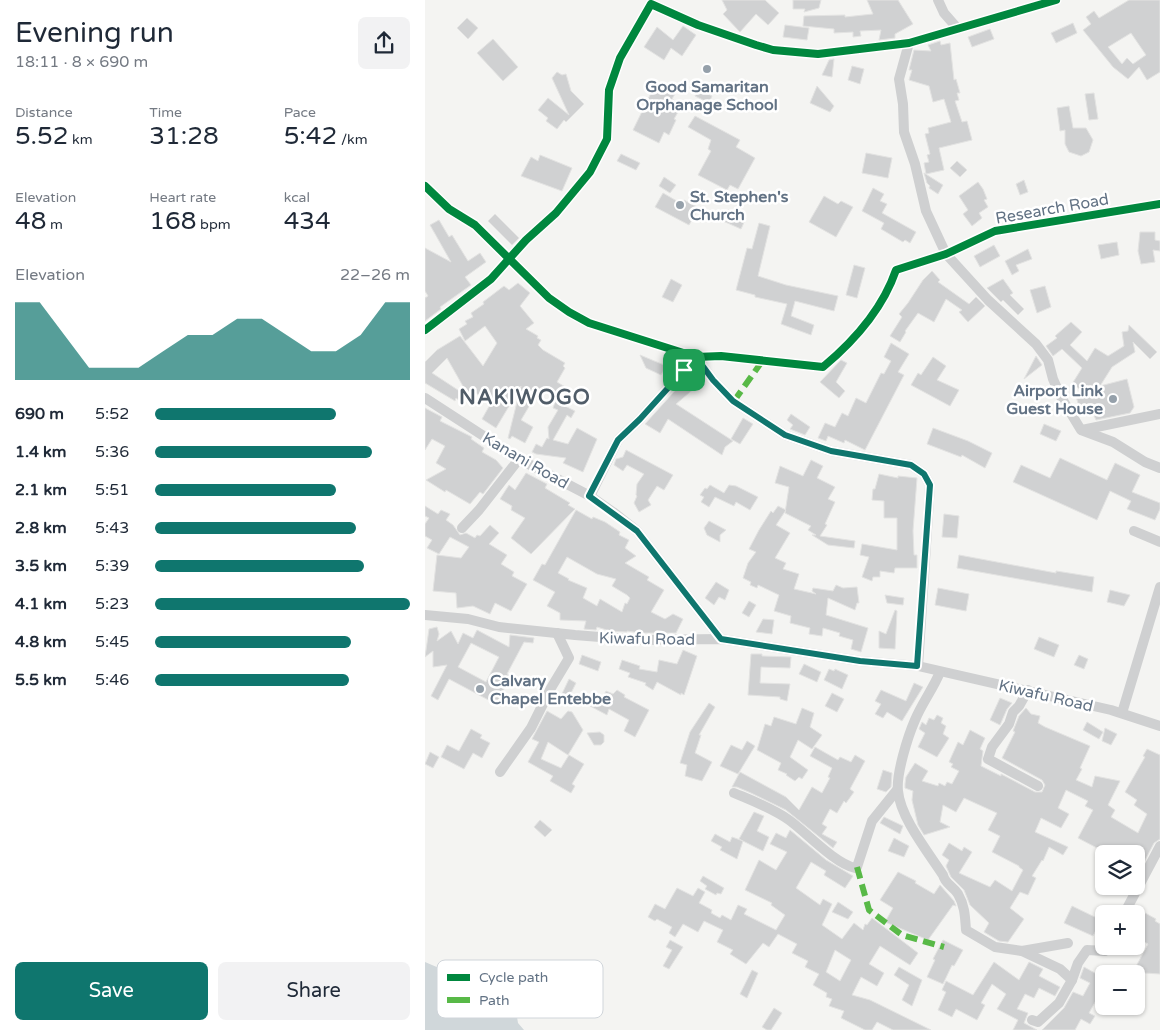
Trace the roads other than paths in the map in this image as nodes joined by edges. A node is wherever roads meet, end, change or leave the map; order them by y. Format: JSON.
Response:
{"nodes":[{"id":1,"x":939,"y":0,"type":"edge"},
{"id":2,"x":1056,"y":0,"type":"edge"},
{"id":3,"x":651,"y":2,"type":"edge"},
{"id":4,"x":958,"y":29,"type":"junction"},
{"id":5,"x":909,"y":43,"type":"junction"},
{"id":6,"x":425,"y":186,"type":"edge"},
{"id":7,"x":1160,"y":204,"type":"edge"},
{"id":8,"x":946,"y":254,"type":"junction"},
{"id":9,"x":510,"y":258,"type":"junction"},
{"id":10,"x":425,"y":330,"type":"edge"},
{"id":11,"x":696,"y":357,"type":"junction"},
{"id":12,"x":425,"y":398,"type":"edge"},
{"id":13,"x":1160,"y":414,"type":"edge"},
{"id":14,"x":1081,"y":430,"type":"junction"},
{"id":15,"x":519,"y":459,"type":"junction"},
{"id":16,"x":1160,"y":468,"type":"edge"},
{"id":17,"x":589,"y":496,"type":"junction"},
{"id":18,"x":462,"y":528,"type":"dead end"},
{"id":19,"x":1134,"y":531,"type":"dead end"},
{"id":20,"x":1160,"y":542,"type":"edge"},
{"id":21,"x":1160,"y":587,"type":"edge"},
{"id":22,"x":425,"y":615,"type":"edge"},
{"id":23,"x":557,"y":633,"type":"junction"},
{"id":24,"x":721,"y":639,"type":"junction"},
{"id":25,"x":917,"y":666,"type":"junction"},
{"id":26,"x":939,"y":672,"type":"junction"},
{"id":27,"x":1028,"y":690,"type":"junction"},
{"id":28,"x":1122,"y":713,"type":"junction"},
{"id":29,"x":1160,"y":726,"type":"edge"},
{"id":30,"x":500,"y":772,"type":"dead end"},
{"id":31,"x":1038,"y":786,"type":"dead end"},
{"id":32,"x":897,"y":790,"type":"junction"},
{"id":33,"x":733,"y":793,"type":"dead end"},
{"id":34,"x":1160,"y":846,"type":"edge"},
{"id":35,"x":1129,"y":905,"type":"edge"},
{"id":36,"x":1068,"y":943,"type":"dead end"},
{"id":37,"x":1095,"y":950,"type":"edge"},
{"id":38,"x":1021,"y":951,"type":"junction"},
{"id":39,"x":1072,"y":980,"type":"junction"},
{"id":40,"x":1032,"y":1020,"type":"dead end"}],
"edges":[{"from":1,"to":4,"type":"street"},
{"from":2,"to":4,"type":"street"},
{"from":3,"to":5,"type":"street"},
{"from":3,"to":9,"type":"street"},
{"from":4,"to":5,"type":"street"},
{"from":5,"to":8,"type":"street"},
{"from":6,"to":9,"type":"street"},
{"from":7,"to":8,"type":"street","name":"Research Road"},
{"from":8,"to":11,"type":"street","name":"Research Road"},
{"from":8,"to":14,"type":"street"},
{"from":9,"to":10,"type":"street"},
{"from":9,"to":11,"type":"street"},
{"from":11,"to":17,"type":"street"},
{"from":11,"to":25,"type":"street"},
{"from":12,"to":15,"type":"street","name":"Kanani Road"},
{"from":13,"to":14,"type":"street"},
{"from":14,"to":16,"type":"street"},
{"from":15,"to":17,"type":"street","name":"Kanani Road"},
{"from":15,"to":18,"type":"street"},
{"from":17,"to":24,"type":"street","name":"Kanani Road"},
{"from":19,"to":20,"type":"street"},
{"from":21,"to":28,"type":"street"},
{"from":22,"to":23,"type":"street","name":"Kiwafu Road"},
{"from":23,"to":24,"type":"street","name":"Kiwafu Road"},
{"from":23,"to":30,"type":"street"},
{"from":24,"to":25,"type":"street","name":"Kiwafu Road"},
{"from":25,"to":26,"type":"street","name":"Kiwafu Road"},
{"from":26,"to":27,"type":"street","name":"Kiwafu Road"},
{"from":26,"to":32,"type":"street"},
{"from":27,"to":28,"type":"street","name":"Kiwafu Road"},
{"from":27,"to":31,"type":"street"},
{"from":28,"to":29,"type":"street","name":"Kiwafu Road"},
{"from":32,"to":33,"type":"street"},
{"from":32,"to":38,"type":"street"},
{"from":34,"to":35,"type":"street"},
{"from":36,"to":38,"type":"street"},
{"from":37,"to":39,"type":"street"},
{"from":38,"to":39,"type":"street"},
{"from":39,"to":40,"type":"street"}]}
